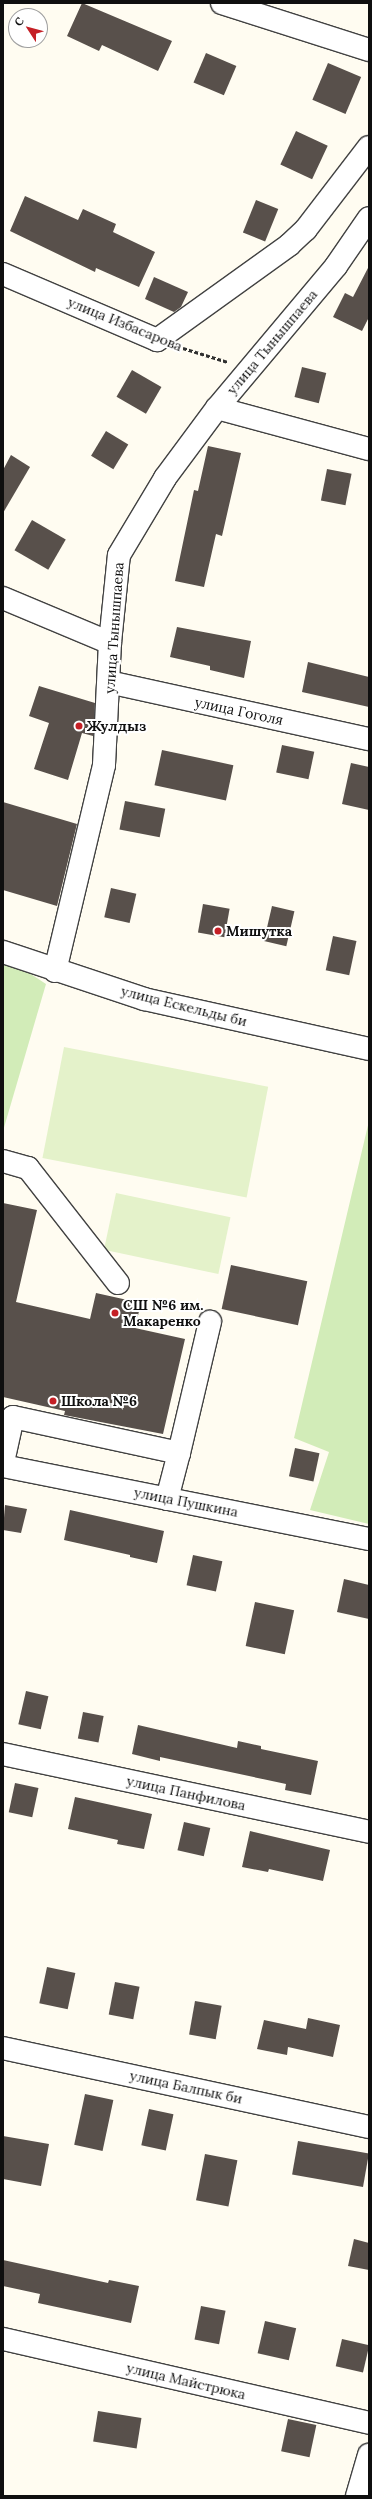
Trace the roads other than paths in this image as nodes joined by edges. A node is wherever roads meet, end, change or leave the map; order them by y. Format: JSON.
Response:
{"nodes":[{"id":1,"x":222,"y":3,"type":"edge"},
{"id":2,"x":369,"y":50,"type":"edge"},
{"id":3,"x":369,"y":147,"type":"edge"},
{"id":4,"x":369,"y":218,"type":"edge"},
{"id":5,"x":3,"y":274,"type":"edge"},
{"id":6,"x":217,"y":408,"type":"junction"},
{"id":7,"x":369,"y":449,"type":"edge"},
{"id":8,"x":3,"y":598,"type":"edge"},
{"id":9,"x":110,"y":643,"type":"junction"},
{"id":10,"x":109,"y":682,"type":"junction"},
{"id":11,"x":369,"y":739,"type":"edge"},
{"id":12,"x":3,"y":952,"type":"edge"},
{"id":13,"x":55,"y":971,"type":"junction"},
{"id":14,"x":369,"y":1049,"type":"edge"},
{"id":15,"x":3,"y":1161,"type":"edge"},
{"id":16,"x":118,"y":1283,"type":"dead end"},
{"id":17,"x":210,"y":1322,"type":"dead end"},
{"id":18,"x":8,"y":1416,"type":"edge"},
{"id":19,"x":179,"y":1452,"type":"junction"},
{"id":20,"x":3,"y":1462,"type":"edge"},
{"id":21,"x":3,"y":1466,"type":"edge"},
{"id":22,"x":167,"y":1499,"type":"junction"},
{"id":23,"x":369,"y":1539,"type":"edge"},
{"id":24,"x":3,"y":1754,"type":"edge"},
{"id":25,"x":369,"y":1832,"type":"edge"},
{"id":26,"x":3,"y":2048,"type":"edge"},
{"id":27,"x":369,"y":2127,"type":"edge"},
{"id":28,"x":3,"y":2339,"type":"edge"},
{"id":29,"x":369,"y":2423,"type":"edge"},
{"id":30,"x":369,"y":2455,"type":"edge"},
{"id":31,"x":357,"y":2496,"type":"edge"}],
"edges":[{"from":1,"to":2,"type":"street"},
{"from":3,"to":5,"type":"street","name":"улица Избасарова"},
{"from":4,"to":6,"type":"street","name":"улица Тынышпаева"},
{"from":6,"to":7,"type":"street"},
{"from":6,"to":9,"type":"street","name":"улица Тынышпаева"},
{"from":8,"to":9,"type":"street"},
{"from":9,"to":10,"type":"street","name":"улица Тынышпаева"},
{"from":10,"to":11,"type":"street","name":"улица Гоголя"},
{"from":10,"to":13,"type":"street","name":"улица Тынышпаева"},
{"from":12,"to":13,"type":"street","name":"улица Ескельды би"},
{"from":13,"to":14,"type":"street","name":"улица Ескельды би"},
{"from":15,"to":16,"type":"street"},
{"from":17,"to":19,"type":"street"},
{"from":18,"to":19,"type":"street"},
{"from":18,"to":20,"type":"street"},
{"from":19,"to":22,"type":"street"},
{"from":21,"to":22,"type":"street","name":"улица Пушкина"},
{"from":22,"to":23,"type":"street","name":"улица Пушкина"},
{"from":24,"to":25,"type":"street","name":"улица Панфилова"},
{"from":26,"to":27,"type":"street","name":"улица Балпык би"},
{"from":28,"to":29,"type":"street","name":"улица Майстрюка"},
{"from":30,"to":31,"type":"street"}]}
